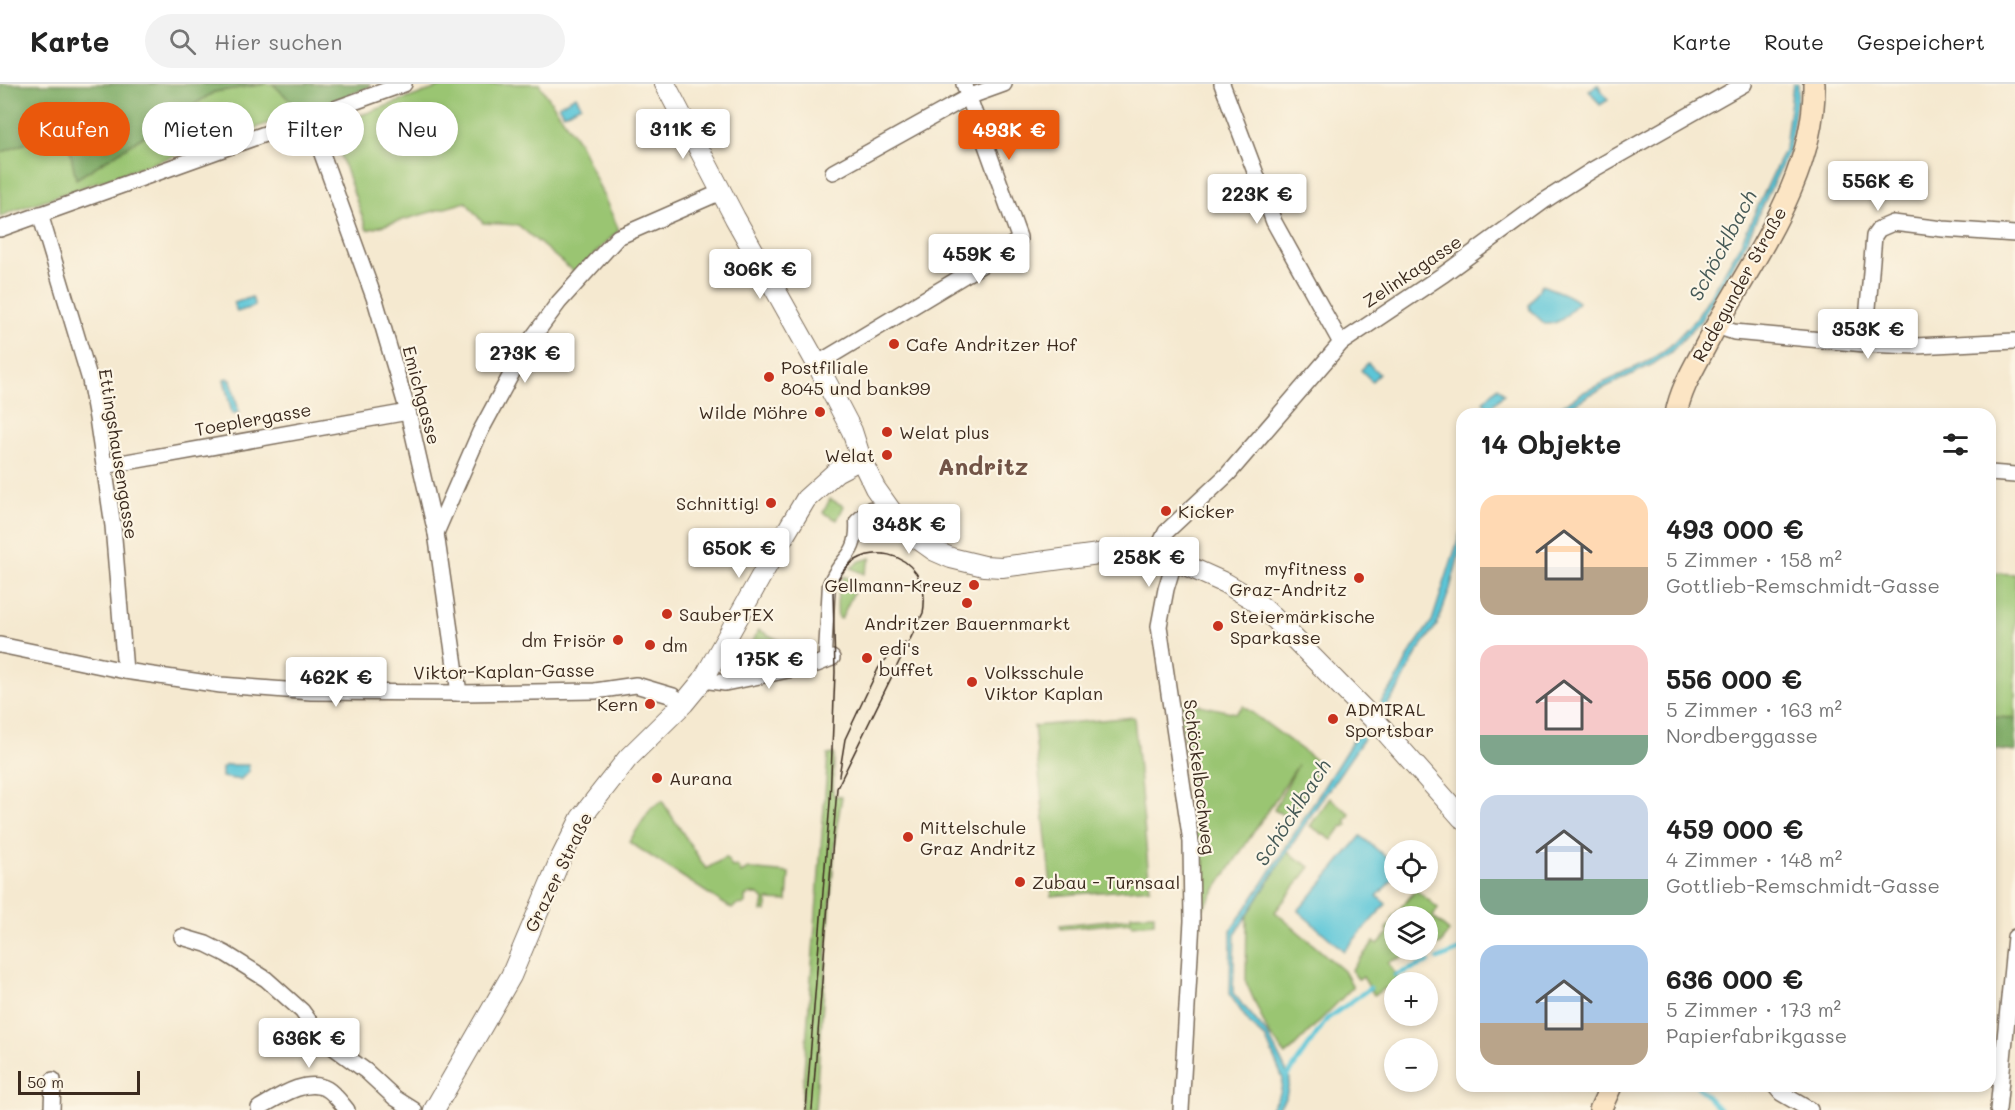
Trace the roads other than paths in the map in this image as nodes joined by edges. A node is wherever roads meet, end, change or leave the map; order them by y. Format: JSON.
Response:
{"nodes":[{"id":1,"x":404,"y":84,"type":"edge"},
{"id":2,"x":665,"y":84,"type":"edge"},
{"id":3,"x":1004,"y":84,"type":"edge"},
{"id":4,"x":1222,"y":84,"type":"edge"},
{"id":5,"x":1744,"y":84,"type":"edge"},
{"id":6,"x":1814,"y":84,"type":"edge"},
{"id":7,"x":966,"y":90,"type":"edge"},
{"id":8,"x":354,"y":102,"type":"edge"},
{"id":9,"x":266,"y":133,"type":"edge"},
{"id":10,"x":323,"y":156,"type":"edge"},
{"id":11,"x":833,"y":172,"type":"dead end"},
{"id":12,"x":721,"y":192,"type":"junction"},
{"id":13,"x":40,"y":214,"type":"junction"},
{"id":14,"x":0,"y":229,"type":"edge"},
{"id":15,"x":2015,"y":234,"type":"edge"},
{"id":16,"x":1716,"y":326,"type":"junction"},
{"id":17,"x":2015,"y":341,"type":"edge"},
{"id":18,"x":1341,"y":343,"type":"junction"},
{"id":19,"x":1865,"y":344,"type":"junction"},
{"id":20,"x":817,"y":364,"type":"junction"},
{"id":21,"x":1677,"y":408,"type":"edge"},
{"id":22,"x":408,"y":412,"type":"junction"},
{"id":23,"x":861,"y":459,"type":"junction"},
{"id":24,"x":104,"y":466,"type":"junction"},
{"id":25,"x":1996,"y":473,"type":"edge"},
{"id":26,"x":2015,"y":475,"type":"edge"},
{"id":27,"x":870,"y":508,"type":"dead end"},
{"id":28,"x":436,"y":533,"type":"junction"},
{"id":29,"x":1156,"y":552,"type":"junction"},
{"id":30,"x":1175,"y":560,"type":"junction"},
{"id":31,"x":0,"y":645,"type":"edge"},
{"id":32,"x":829,"y":656,"type":"joint"},
{"id":33,"x":125,"y":671,"type":"junction"},
{"id":34,"x":704,"y":680,"type":"junction"},
{"id":35,"x":459,"y":693,"type":"junction"},
{"id":36,"x":684,"y":703,"type":"junction"},
{"id":37,"x":1456,"y":811,"type":"edge"},
{"id":38,"x":182,"y":937,"type":"dead end"},
{"id":39,"x":2015,"y":937,"type":"edge"},
{"id":40,"x":53,"y":1080,"type":"dead end"},
{"id":41,"x":1608,"y":1092,"type":"edge"},
{"id":42,"x":1779,"y":1092,"type":"edge"},
{"id":43,"x":259,"y":1108,"type":"dead end"},
{"id":44,"x":403,"y":1108,"type":"edge"},
{"id":45,"x":52,"y":1110,"type":"edge"},
{"id":46,"x":347,"y":1110,"type":"edge"},
{"id":47,"x":434,"y":1110,"type":"edge"},
{"id":48,"x":1181,"y":1110,"type":"edge"},
{"id":49,"x":1600,"y":1110,"type":"edge"},
{"id":50,"x":1810,"y":1110,"type":"edge"},
{"id":51,"x":1998,"y":1110,"type":"edge"}],
"edges":[{"from":1,"to":8,"type":"street"},
{"from":2,"to":12,"type":"street"},
{"from":3,"to":7,"type":"street"},
{"from":4,"to":18,"type":"street"},
{"from":5,"to":18,"type":"street","name":"Zelinkagasse"},
{"from":6,"to":16,"type":"main road","name":"Radegunder Straße"},
{"from":7,"to":11,"type":"street"},
{"from":7,"to":20,"type":"street"},
{"from":9,"to":13,"type":"street"},
{"from":10,"to":22,"type":"street","name":"Emichgasse"},
{"from":12,"to":20,"type":"street"},
{"from":12,"to":28,"type":"street"},
{"from":13,"to":14,"type":"street"},
{"from":13,"to":24,"type":"street","name":"Ettingshausengasse"},
{"from":15,"to":19,"type":"street"},
{"from":16,"to":19,"type":"street"},
{"from":16,"to":21,"type":"main road","name":"Radegunder Straße"},
{"from":17,"to":19,"type":"street"},
{"from":18,"to":29,"type":"street","name":"Zelinkagasse"},
{"from":20,"to":23,"type":"street"},
{"from":22,"to":24,"type":"street","name":"Toeplergasse"},
{"from":22,"to":28,"type":"street","name":"Emichgasse"},
{"from":23,"to":29,"type":"street"},
{"from":23,"to":34,"type":"street","name":"Grazer Straße"},
{"from":24,"to":33,"type":"street","name":"Ettingshausengasse"},
{"from":25,"to":26,"type":"street"},
{"from":27,"to":32,"type":"street"},
{"from":28,"to":35,"type":"street","name":"Emichgasse"},
{"from":29,"to":30,"type":"street"},
{"from":30,"to":37,"type":"street"},
{"from":30,"to":48,"type":"street","name":"Schöckelbachweg"},
{"from":31,"to":33,"type":"street","name":"Viktor-Kaplan-Gasse"},
{"from":32,"to":34,"type":"street"},
{"from":33,"to":35,"type":"street","name":"Viktor-Kaplan-Gasse"},
{"from":34,"to":36,"type":"street","name":"Grazer Straße"},
{"from":35,"to":36,"type":"street","name":"Viktor-Kaplan-Gasse"},
{"from":36,"to":47,"type":"street","name":"Grazer Straße"},
{"from":38,"to":44,"type":"street"},
{"from":39,"to":51,"type":"street"},
{"from":40,"to":45,"type":"street"},
{"from":41,"to":49,"type":"main road"},
{"from":42,"to":50,"type":"street"},
{"from":43,"to":46,"type":"street"}]}
